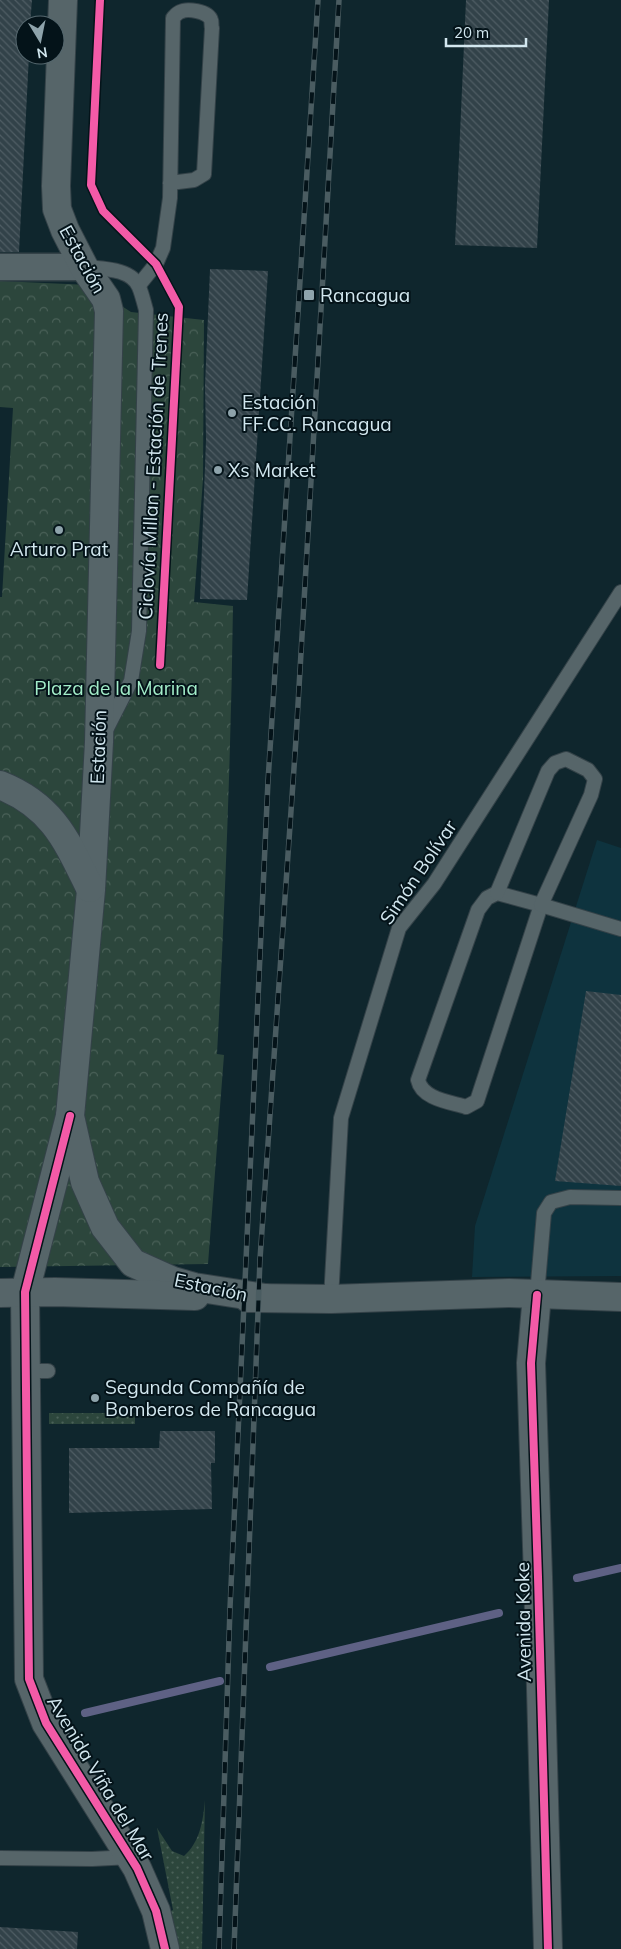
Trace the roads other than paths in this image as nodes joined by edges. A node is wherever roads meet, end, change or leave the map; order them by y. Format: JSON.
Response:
{"nodes":[{"id":1,"x":63,"y":0,"type":"edge"},
{"id":2,"x":170,"y":183,"type":"junction"},
{"id":3,"x":0,"y":267,"type":"edge"},
{"id":4,"x":84,"y":267,"type":"junction"},
{"id":5,"x":139,"y":285,"type":"junction"},
{"id":6,"x":621,"y":592,"type":"edge"},
{"id":7,"x":99,"y":742,"type":"junction"},
{"id":8,"x":0,"y":785,"type":"edge"},
{"id":9,"x":91,"y":890,"type":"junction"},
{"id":10,"x":497,"y":894,"type":"junction"},
{"id":11,"x":541,"y":905,"type":"junction"},
{"id":12,"x":621,"y":929,"type":"edge"},
{"id":13,"x":70,"y":1116,"type":"junction"},
{"id":14,"x":621,"y":1198,"type":"edge"},
{"id":15,"x":12,"y":1292,"type":"edge"},
{"id":16,"x":537,"y":1295,"type":"junction"},
{"id":17,"x":621,"y":1297,"type":"edge"},
{"id":18,"x":265,"y":1298,"type":"junction"},
{"id":19,"x":331,"y":1299,"type":"junction"},
{"id":20,"x":131,"y":1857,"type":"junction"},
{"id":21,"x":0,"y":1858,"type":"edge"},
{"id":22,"x":165,"y":1949,"type":"edge"},
{"id":23,"x":548,"y":1949,"type":"edge"}],
"edges":[{"from":1,"to":4,"type":"main road","name":"Estación"},
{"from":2,"to":2,"type":"lane"},
{"from":2,"to":5,"type":"lane"},
{"from":3,"to":4,"type":"street"},
{"from":4,"to":5,"type":"lane"},
{"from":4,"to":7,"type":"main road","name":"Estación"},
{"from":5,"to":7,"type":"lane"},
{"from":6,"to":19,"type":"lane","name":"Simón Bolívar"},
{"from":7,"to":9,"type":"main road","name":"Estación"},
{"from":8,"to":9,"type":"main road"},
{"from":9,"to":13,"type":"main road","name":"Estación"},
{"from":10,"to":11,"type":"lane"},
{"from":10,"to":11,"type":"lane"},
{"from":10,"to":11,"type":"lane"},
{"from":11,"to":12,"type":"lane"},
{"from":13,"to":15,"type":"main road","name":"Avenida Viña del Mar"},
{"from":13,"to":18,"type":"main road","name":"Estación"},
{"from":14,"to":16,"type":"lane"},
{"from":15,"to":18,"type":"main road"},
{"from":15,"to":20,"type":"main road","name":"Avenida Viña del Mar"},
{"from":16,"to":17,"type":"main road"},
{"from":16,"to":19,"type":"main road"},
{"from":16,"to":23,"type":"main road","name":"Avenida Koke"},
{"from":18,"to":19,"type":"main road"},
{"from":20,"to":21,"type":"lane"},
{"from":20,"to":22,"type":"main road","name":"Avenida Viña del Mar"}]}
